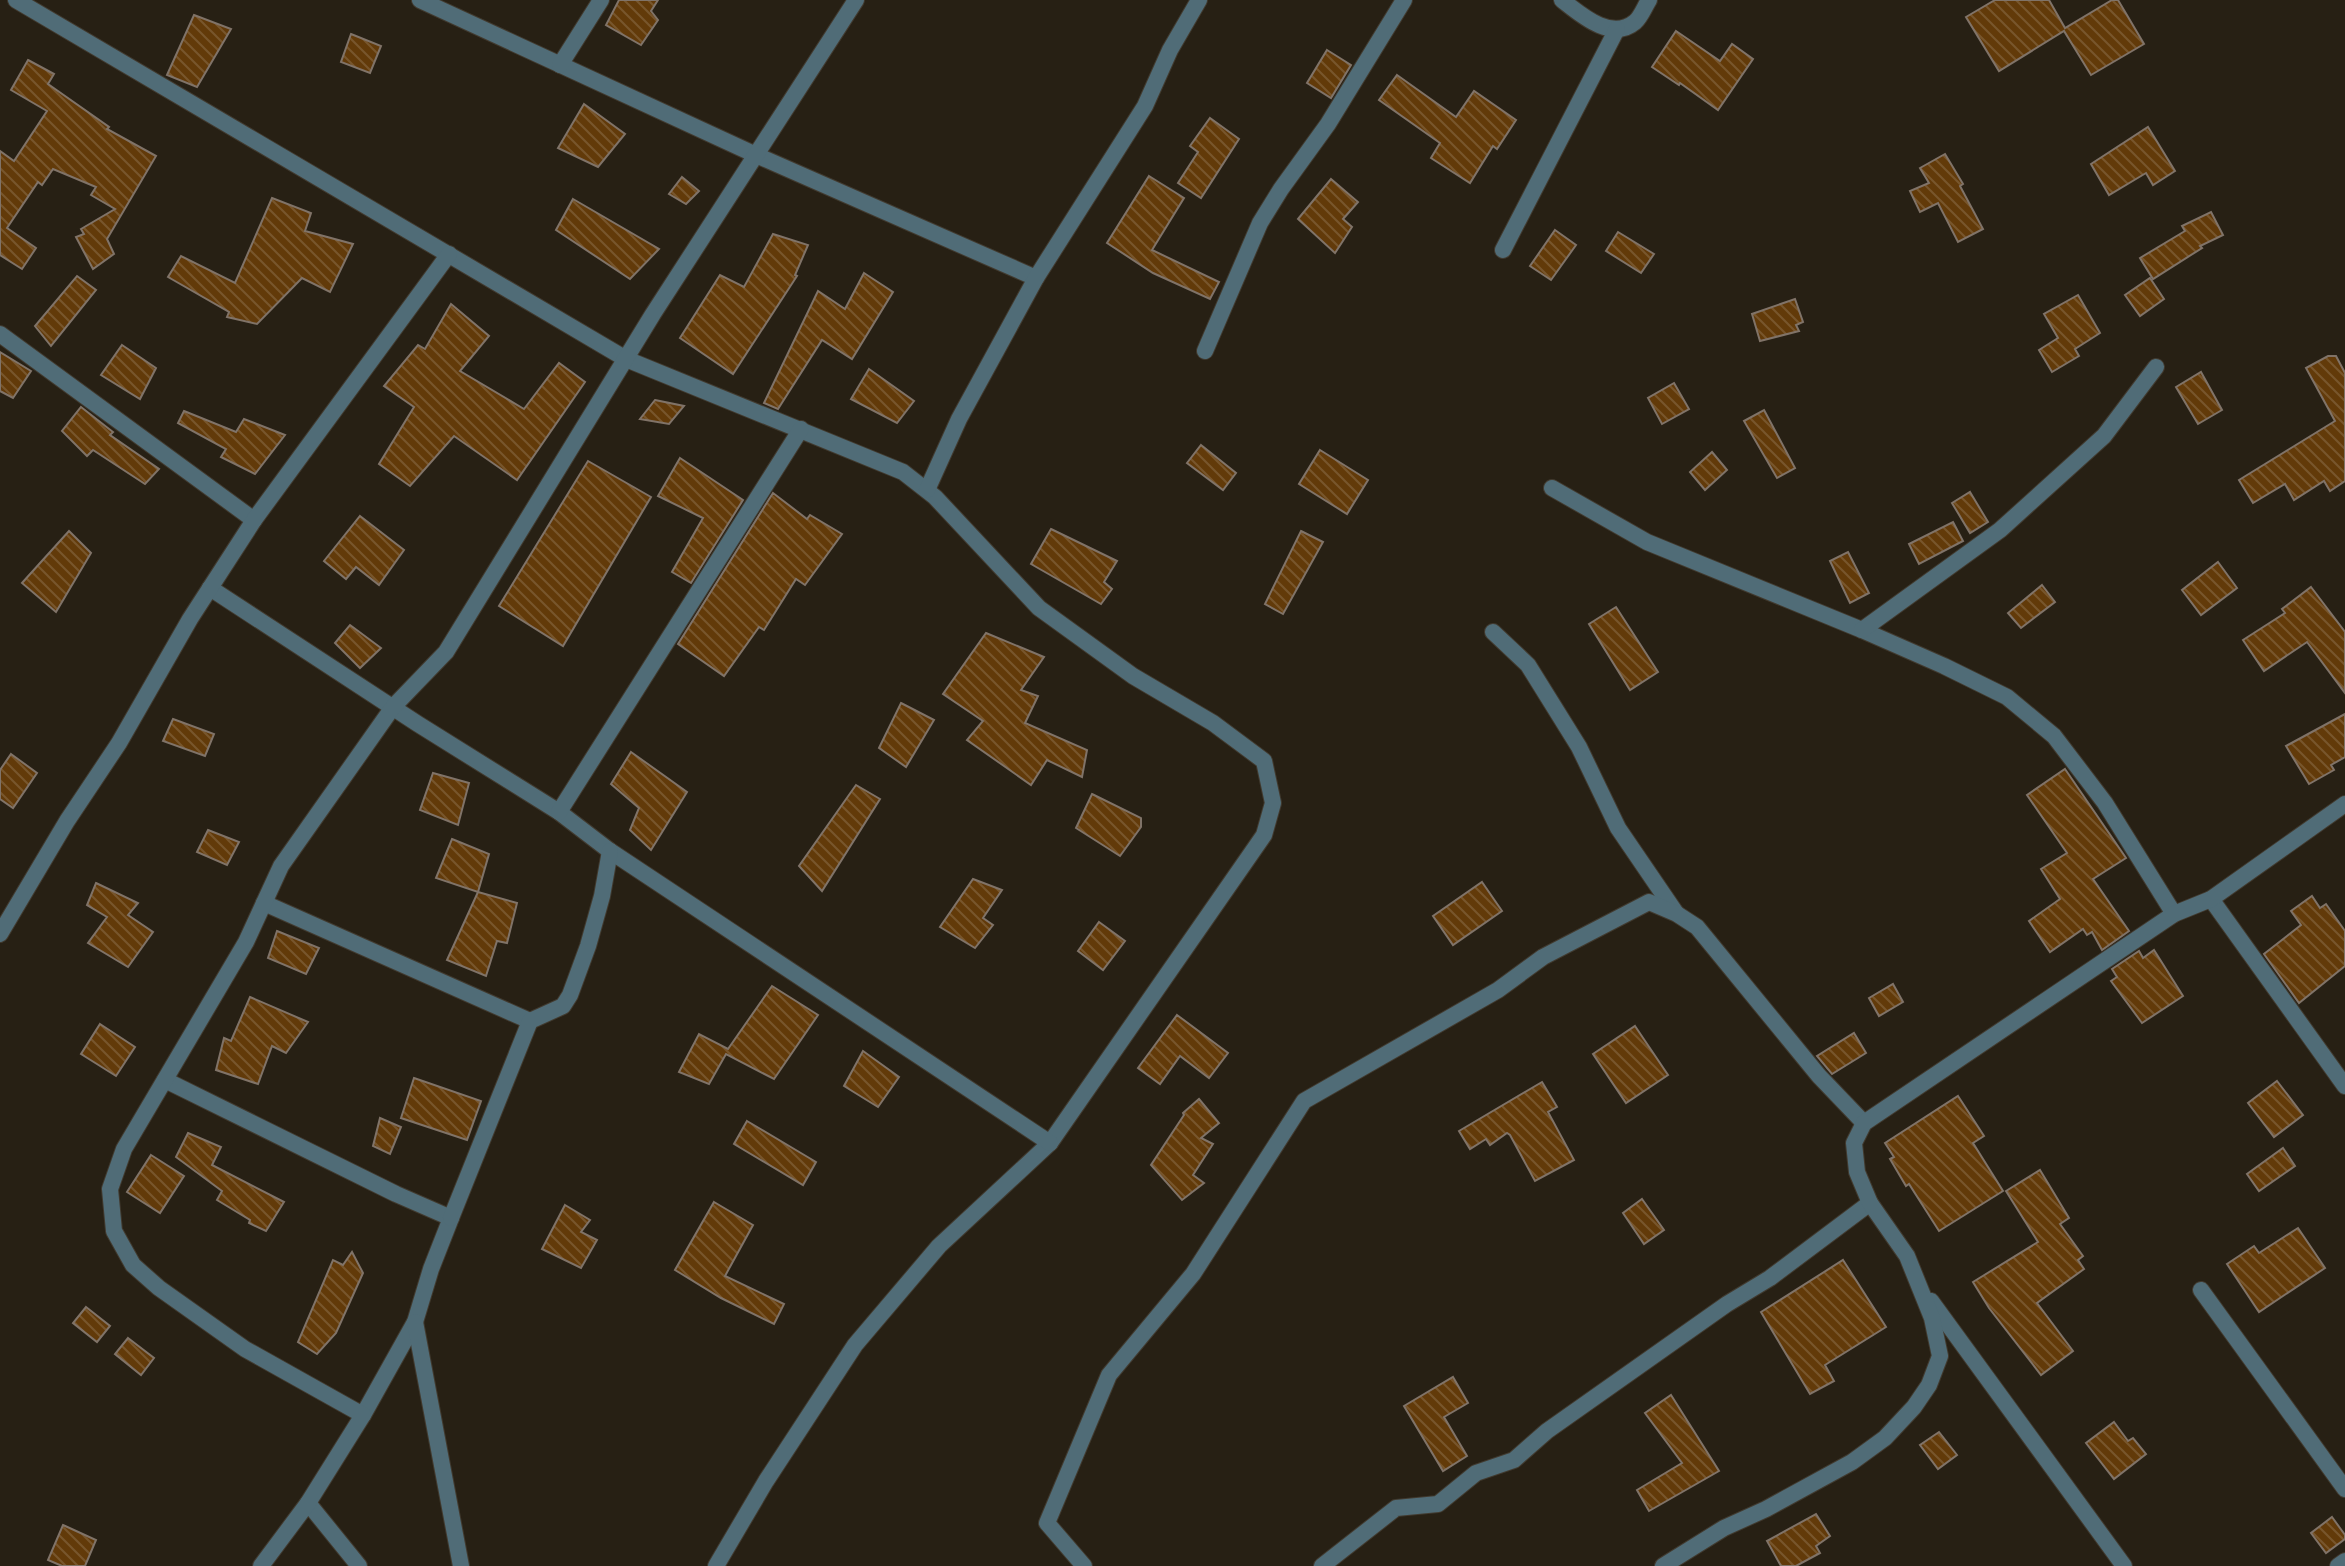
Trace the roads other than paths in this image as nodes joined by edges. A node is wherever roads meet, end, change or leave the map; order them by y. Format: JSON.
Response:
{"nodes":[{"id":1,"x":16,"y":0,"type":"edge"},
{"id":2,"x":420,"y":0,"type":"edge"},
{"id":3,"x":601,"y":0,"type":"edge"},
{"id":4,"x":856,"y":0,"type":"edge"},
{"id":5,"x":1199,"y":0,"type":"edge"},
{"id":6,"x":1404,"y":0,"type":"edge"},
{"id":7,"x":1562,"y":0,"type":"edge"},
{"id":8,"x":1649,"y":0,"type":"edge"},
{"id":9,"x":1617,"y":29,"type":"junction"},
{"id":10,"x":560,"y":65,"type":"junction"},
{"id":11,"x":756,"y":155,"type":"junction"},
{"id":12,"x":1503,"y":250,"type":"dead end"},
{"id":13,"x":449,"y":254,"type":"junction"},
{"id":14,"x":1036,"y":278,"type":"junction"},
{"id":15,"x":0,"y":334,"type":"edge"},
{"id":16,"x":1205,"y":351,"type":"dead end"},
{"id":17,"x":626,"y":359,"type":"junction"},
{"id":18,"x":2156,"y":367,"type":"dead end"},
{"id":19,"x":801,"y":429,"type":"junction"},
{"id":20,"x":1552,"y":488,"type":"dead end"},
{"id":21,"x":927,"y":490,"type":"junction"},
{"id":22,"x":254,"y":520,"type":"junction"},
{"id":23,"x":210,"y":588,"type":"junction"},
{"id":24,"x":1862,"y":630,"type":"junction"},
{"id":25,"x":1493,"y":632,"type":"dead end"},
{"id":26,"x":393,"y":707,"type":"junction"},
{"id":27,"x":2345,"y":804,"type":"edge"},
{"id":28,"x":559,"y":812,"type":"junction"},
{"id":29,"x":610,"y":851,"type":"junction"},
{"id":30,"x":2211,"y":899,"type":"junction"},
{"id":31,"x":264,"y":903,"type":"junction"},
{"id":32,"x":1677,"y":914,"type":"junction"},
{"id":33,"x":2174,"y":914,"type":"junction"},
{"id":34,"x":0,"y":934,"type":"edge"},
{"id":35,"x":530,"y":1021,"type":"junction"},
{"id":36,"x":165,"y":1080,"type":"junction"},
{"id":37,"x":2345,"y":1086,"type":"edge"},
{"id":38,"x":1864,"y":1123,"type":"junction"},
{"id":39,"x":1050,"y":1143,"type":"junction"},
{"id":40,"x":1870,"y":1203,"type":"junction"},
{"id":41,"x":451,"y":1218,"type":"junction"},
{"id":42,"x":1921,"y":1287,"type":"junction"},
{"id":43,"x":2201,"y":1290,"type":"dead end"},
{"id":44,"x":415,"y":1322,"type":"junction"},
{"id":45,"x":363,"y":1415,"type":"junction"},
{"id":46,"x":2345,"y":1489,"type":"edge"},
{"id":47,"x":308,"y":1503,"type":"junction"},
{"id":48,"x":2345,"y":1561,"type":"edge"},
{"id":49,"x":261,"y":1566,"type":"edge"},
{"id":50,"x":359,"y":1566,"type":"edge"},
{"id":51,"x":461,"y":1566,"type":"edge"},
{"id":52,"x":716,"y":1566,"type":"edge"},
{"id":53,"x":1084,"y":1566,"type":"edge"},
{"id":54,"x":1322,"y":1566,"type":"edge"},
{"id":55,"x":1663,"y":1566,"type":"edge"},
{"id":56,"x":2124,"y":1566,"type":"edge"},
{"id":57,"x":2338,"y":1566,"type":"edge"}],
"edges":[{"from":1,"to":13,"type":"street"},
{"from":2,"to":10,"type":"street"},
{"from":3,"to":10,"type":"street"},
{"from":4,"to":11,"type":"street"},
{"from":5,"to":14,"type":"street"},
{"from":6,"to":16,"type":"street"},
{"from":7,"to":9,"type":"street"},
{"from":8,"to":9,"type":"street"},
{"from":9,"to":12,"type":"street"},
{"from":10,"to":11,"type":"street"},
{"from":11,"to":14,"type":"street"},
{"from":11,"to":17,"type":"street"},
{"from":13,"to":17,"type":"street"},
{"from":13,"to":22,"type":"street"},
{"from":14,"to":21,"type":"street"},
{"from":15,"to":22,"type":"street"},
{"from":17,"to":19,"type":"street"},
{"from":17,"to":26,"type":"street"},
{"from":18,"to":24,"type":"street"},
{"from":19,"to":21,"type":"street"},
{"from":19,"to":28,"type":"street"},
{"from":20,"to":24,"type":"street"},
{"from":21,"to":39,"type":"street"},
{"from":22,"to":23,"type":"street"},
{"from":23,"to":26,"type":"street"},
{"from":23,"to":34,"type":"street"},
{"from":24,"to":33,"type":"street"},
{"from":25,"to":32,"type":"street"},
{"from":26,"to":28,"type":"street"},
{"from":26,"to":31,"type":"street"},
{"from":27,"to":30,"type":"street"},
{"from":28,"to":29,"type":"street"},
{"from":29,"to":35,"type":"street"},
{"from":29,"to":39,"type":"street"},
{"from":30,"to":33,"type":"street"},
{"from":30,"to":37,"type":"street"},
{"from":31,"to":35,"type":"street"},
{"from":31,"to":36,"type":"street"},
{"from":32,"to":38,"type":"street"},
{"from":32,"to":53,"type":"street"},
{"from":33,"to":38,"type":"street"},
{"from":35,"to":41,"type":"street"},
{"from":36,"to":41,"type":"street"},
{"from":36,"to":45,"type":"street"},
{"from":38,"to":40,"type":"street"},
{"from":39,"to":52,"type":"street"},
{"from":40,"to":42,"type":"street"},
{"from":40,"to":54,"type":"street"},
{"from":41,"to":44,"type":"street"},
{"from":42,"to":55,"type":"street"},
{"from":42,"to":56,"type":"street"},
{"from":43,"to":46,"type":"street"},
{"from":44,"to":45,"type":"street"},
{"from":44,"to":51,"type":"street"},
{"from":45,"to":47,"type":"street"},
{"from":47,"to":49,"type":"street"},
{"from":47,"to":50,"type":"street"},
{"from":48,"to":57,"type":"street"}]}
